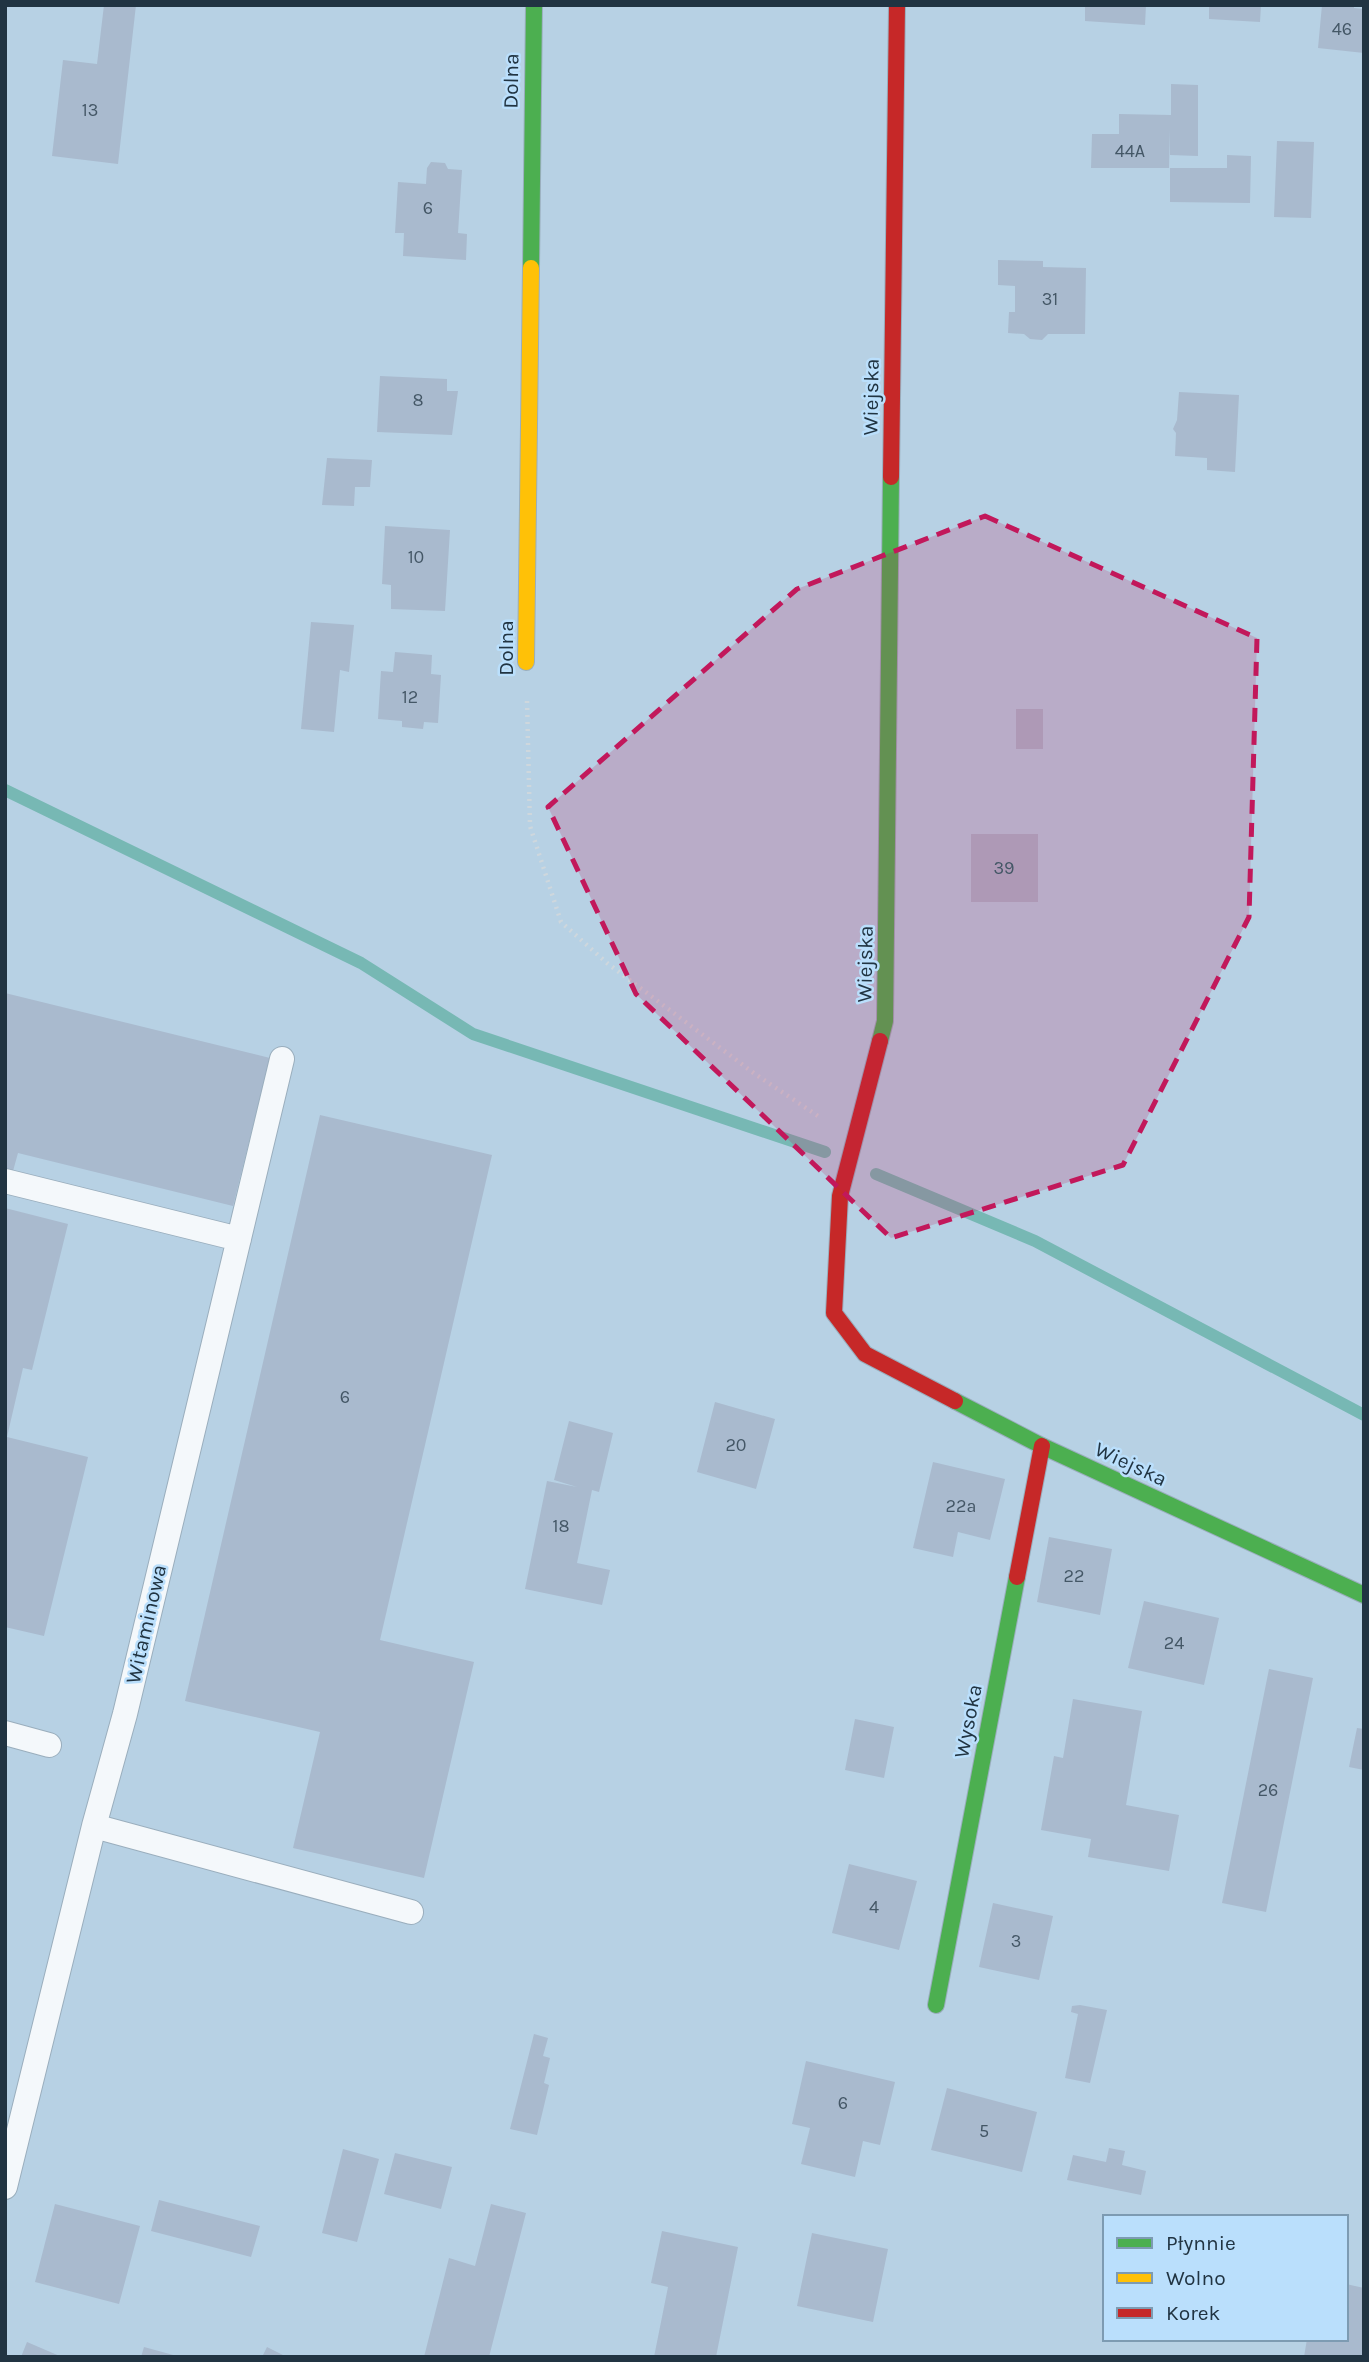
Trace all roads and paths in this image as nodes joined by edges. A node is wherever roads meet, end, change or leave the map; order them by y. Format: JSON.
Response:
{"nodes":[{"id":1,"x":534,"y":5,"type":"edge"},
{"id":2,"x":897,"y":5,"type":"edge"},
{"id":3,"x":526,"y":662,"type":"joint"},
{"id":4,"x":282,"y":1059,"type":"dead end"},
{"id":5,"x":857,"y":1132,"type":"junction"},
{"id":6,"x":5,"y":1181,"type":"edge"},
{"id":7,"x":239,"y":1240,"type":"junction"},
{"id":8,"x":1042,"y":1446,"type":"junction"},
{"id":9,"x":1364,"y":1595,"type":"edge"},
{"id":10,"x":5,"y":1733,"type":"edge"},
{"id":11,"x":49,"y":1745,"type":"dead end"},
{"id":12,"x":94,"y":1826,"type":"junction"},
{"id":13,"x":411,"y":1912,"type":"dead end"},
{"id":14,"x":936,"y":2005,"type":"dead end"},
{"id":15,"x":5,"y":2187,"type":"edge"}],
"edges":[{"from":1,"to":3,"type":"street","name":"Dolna"},
{"from":2,"to":5,"type":"street","name":"Wiejska"},
{"from":3,"to":5,"type":"path","name":"Dolna"},
{"from":4,"to":7,"type":"lane","name":"Witaminowa"},
{"from":5,"to":8,"type":"street","name":"Wiejska"},
{"from":6,"to":7,"type":"lane"},
{"from":7,"to":12,"type":"lane","name":"Witaminowa"},
{"from":8,"to":9,"type":"street","name":"Wiejska"},
{"from":8,"to":14,"type":"street","name":"Wysoka"},
{"from":10,"to":11,"type":"lane"},
{"from":12,"to":13,"type":"lane"},
{"from":12,"to":15,"type":"lane","name":"Witaminowa"}]}
